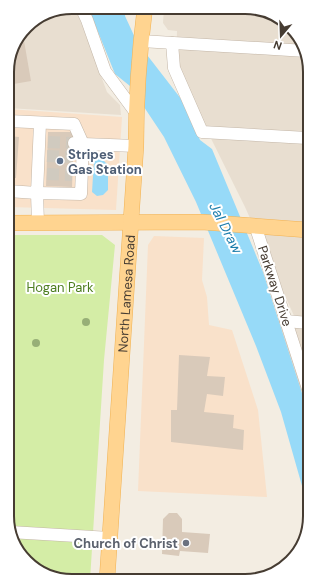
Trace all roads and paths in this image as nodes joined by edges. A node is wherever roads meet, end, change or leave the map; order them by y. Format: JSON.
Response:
{"nodes":[{"id":1,"x":84,"y":14,"type":"edge"},
{"id":2,"x":143,"y":14,"type":"edge"},
{"id":3,"x":141,"y":41,"type":"junction"},
{"id":4,"x":172,"y":43,"type":"junction"},
{"id":5,"x":299,"y":51,"type":"edge"},
{"id":6,"x":136,"y":113,"type":"junction"},
{"id":7,"x":14,"y":121,"type":"edge"},
{"id":8,"x":40,"y":123,"type":"junction"},
{"id":9,"x":303,"y":138,"type":"edge"},
{"id":10,"x":78,"y":143,"type":"junction"},
{"id":11,"x":136,"y":146,"type":"junction"},
{"id":12,"x":14,"y":191,"type":"edge"},
{"id":13,"x":37,"y":193,"type":"junction"},
{"id":14,"x":14,"y":222,"type":"edge"},
{"id":15,"x":38,"y":222,"type":"junction"},
{"id":16,"x":130,"y":222,"type":"junction"},
{"id":17,"x":256,"y":225,"type":"junction"},
{"id":18,"x":303,"y":230,"type":"edge"},
{"id":19,"x":286,"y":322,"type":"junction"},
{"id":20,"x":303,"y":323,"type":"edge"},
{"id":21,"x":303,"y":374,"type":"edge"},
{"id":22,"x":16,"y":532,"type":"edge"},
{"id":23,"x":110,"y":538,"type":"junction"},
{"id":24,"x":107,"y":574,"type":"edge"}],
"edges":[{"from":1,"to":6,"type":"street"},
{"from":2,"to":3,"type":"main road","name":"North Lamesa Road"},
{"from":3,"to":4,"type":"street"},
{"from":3,"to":6,"type":"main road","name":"North Lamesa Road"},
{"from":4,"to":5,"type":"street"},
{"from":4,"to":9,"type":"street"},
{"from":6,"to":11,"type":"main road","name":"North Lamesa Road"},
{"from":7,"to":8,"type":"street"},
{"from":8,"to":10,"type":"street"},
{"from":8,"to":13,"type":"street"},
{"from":10,"to":11,"type":"street"},
{"from":10,"to":13,"type":"street"},
{"from":11,"to":16,"type":"main road","name":"North Lamesa Road"},
{"from":12,"to":13,"type":"street"},
{"from":13,"to":15,"type":"street"},
{"from":14,"to":15,"type":"main road"},
{"from":15,"to":16,"type":"main road"},
{"from":16,"to":17,"type":"main road"},
{"from":16,"to":23,"type":"main road","name":"North Lamesa Road"},
{"from":17,"to":18,"type":"main road"},
{"from":17,"to":19,"type":"street","name":"Parkway Drive"},
{"from":19,"to":20,"type":"street"},
{"from":19,"to":21,"type":"street","name":"Parkway Drive"},
{"from":22,"to":23,"type":"street"},
{"from":23,"to":24,"type":"main road","name":"North Lamesa Road"}]}
